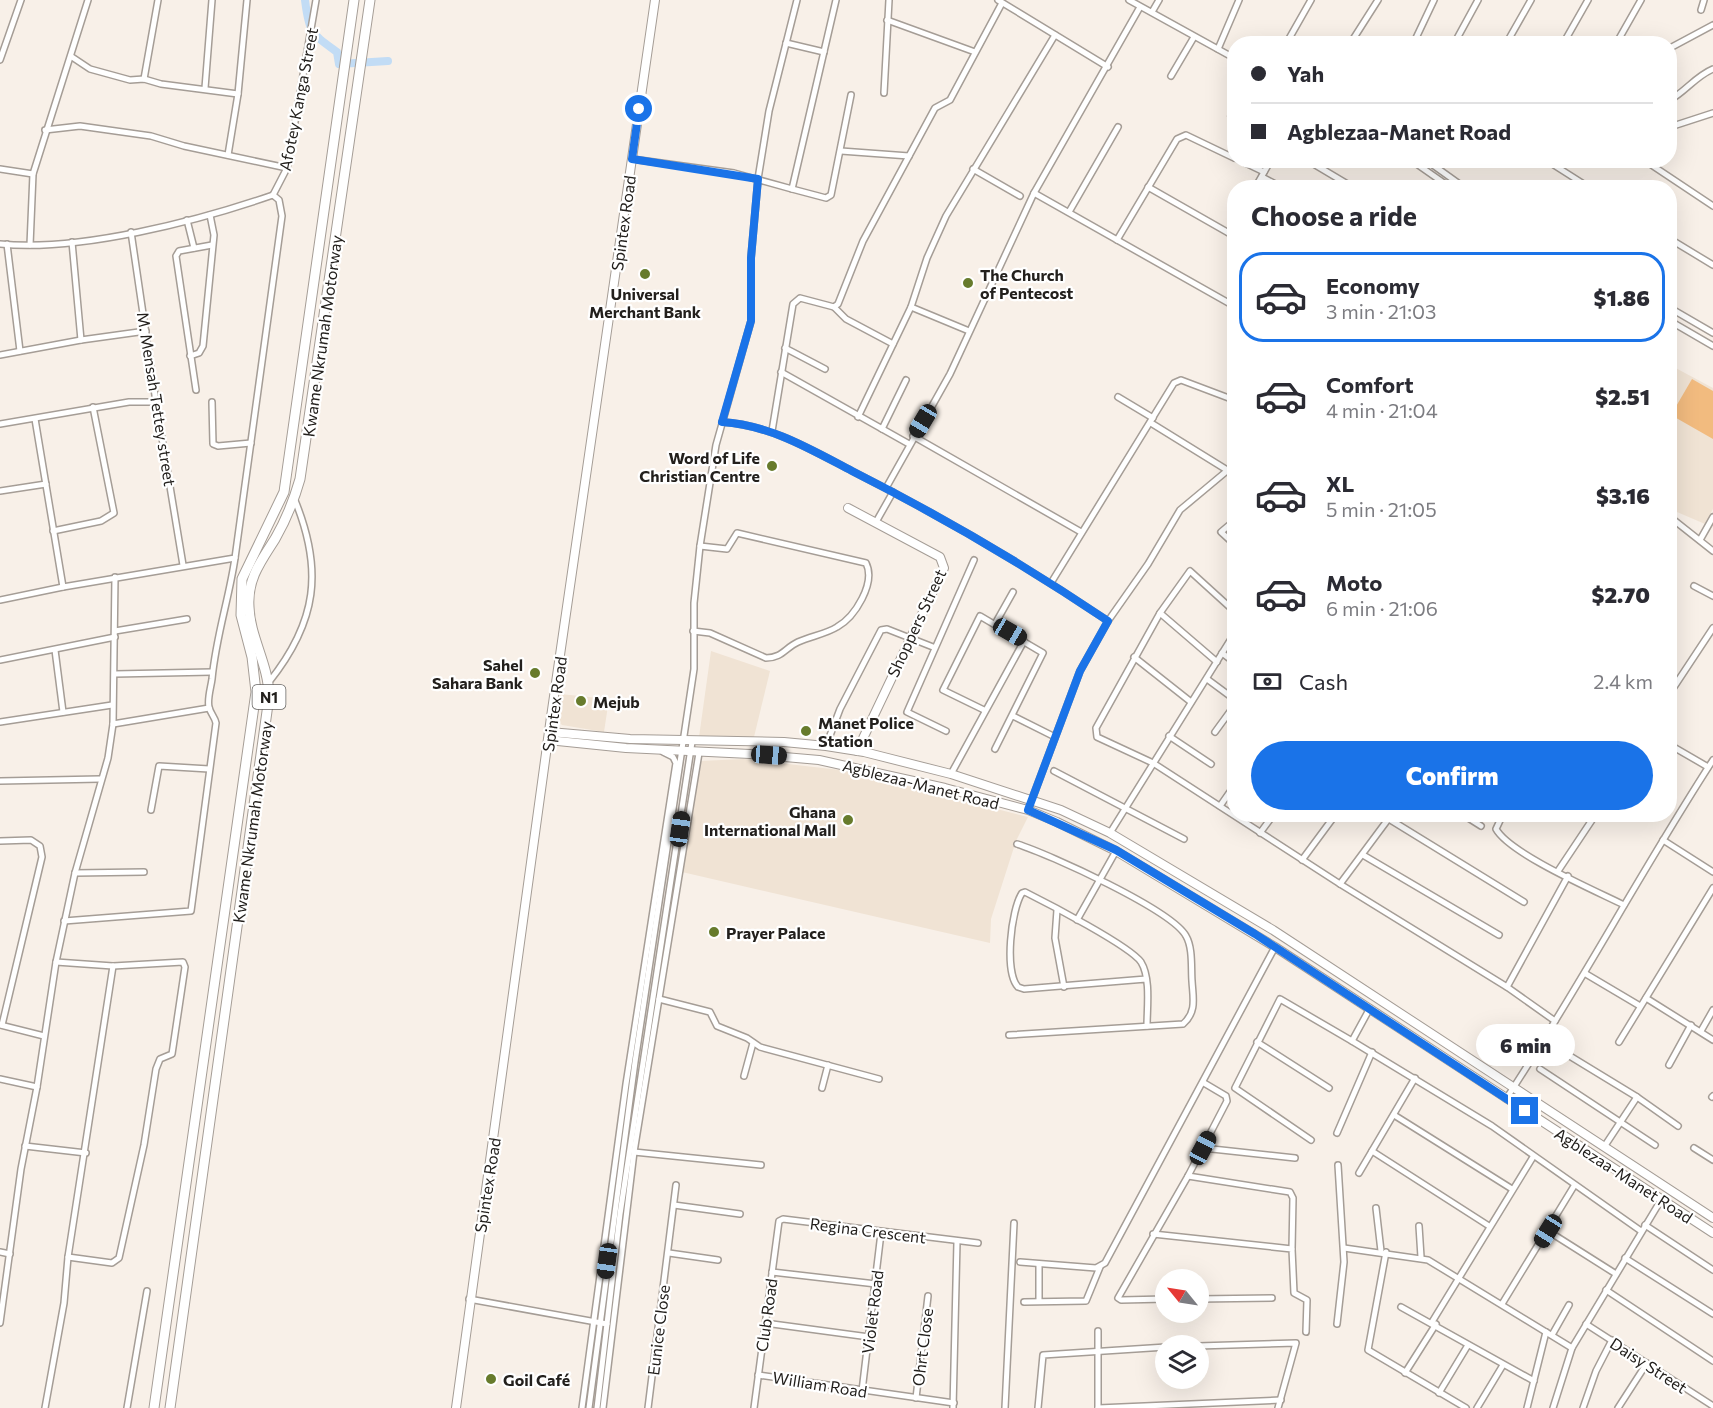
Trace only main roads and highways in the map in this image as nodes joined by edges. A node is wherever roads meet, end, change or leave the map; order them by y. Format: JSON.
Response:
{"nodes":[{"id":1,"x":354,"y":0,"type":"edge"},
{"id":2,"x":370,"y":0,"type":"edge"},
{"id":3,"x":655,"y":0,"type":"edge"},
{"id":4,"x":848,"y":508,"type":"dead end"},
{"id":5,"x":551,"y":717,"type":"junction"},
{"id":6,"x":569,"y":734,"type":"junction"},
{"id":7,"x":549,"y":736,"type":"junction"},
{"id":8,"x":680,"y":741,"type":"junction"},
{"id":9,"x":563,"y":742,"type":"junction"},
{"id":10,"x":704,"y":742,"type":"junction"},
{"id":11,"x":548,"y":750,"type":"junction"},
{"id":12,"x":857,"y":751,"type":"junction"},
{"id":13,"x":679,"y":752,"type":"junction"},
{"id":14,"x":696,"y":755,"type":"junction"},
{"id":15,"x":1713,"y":1218,"type":"edge"},
{"id":16,"x":1713,"y":1233,"type":"edge"},
{"id":17,"x":154,"y":1408,"type":"edge"},
{"id":18,"x":170,"y":1408,"type":"edge"},
{"id":19,"x":456,"y":1408,"type":"edge"}],
"edges":[{"from":1,"to":17,"type":"highway","name":"Kwame Nkrumah Motorway","number":"N1"},
{"from":2,"to":18,"type":"highway","name":"Kwame Nkrumah Motorway","number":"N1"},
{"from":3,"to":5,"type":"main road","name":"Spintex Road"},
{"from":4,"to":12,"type":"main road","name":"Shoppers Street"},
{"from":5,"to":6,"type":"main road"},
{"from":5,"to":7,"type":"main road","name":"Spintex Road"},
{"from":6,"to":7,"type":"main road","name":"Agblezaa-Manet Road"},
{"from":6,"to":8,"type":"main road","name":"Agblezaa-Manet Road"},
{"from":7,"to":9,"type":"main road","name":"Agblezaa-Manet Road"},
{"from":7,"to":11,"type":"main road","name":"Spintex Road"},
{"from":8,"to":10,"type":"main road","name":"Agblezaa-Manet Road"},
{"from":8,"to":13,"type":"main road"},
{"from":9,"to":11,"type":"main road"},
{"from":9,"to":13,"type":"main road","name":"Agblezaa-Manet Road"},
{"from":10,"to":12,"type":"main road","name":"Agblezaa-Manet Road"},
{"from":10,"to":14,"type":"main road"},
{"from":11,"to":19,"type":"main road","name":"Spintex Road"},
{"from":12,"to":15,"type":"main road","name":"Agblezaa-Manet Road"},
{"from":13,"to":14,"type":"main road","name":"Agblezaa-Manet Road"},
{"from":14,"to":16,"type":"main road","name":"Agblezaa-Manet Road"}]}
